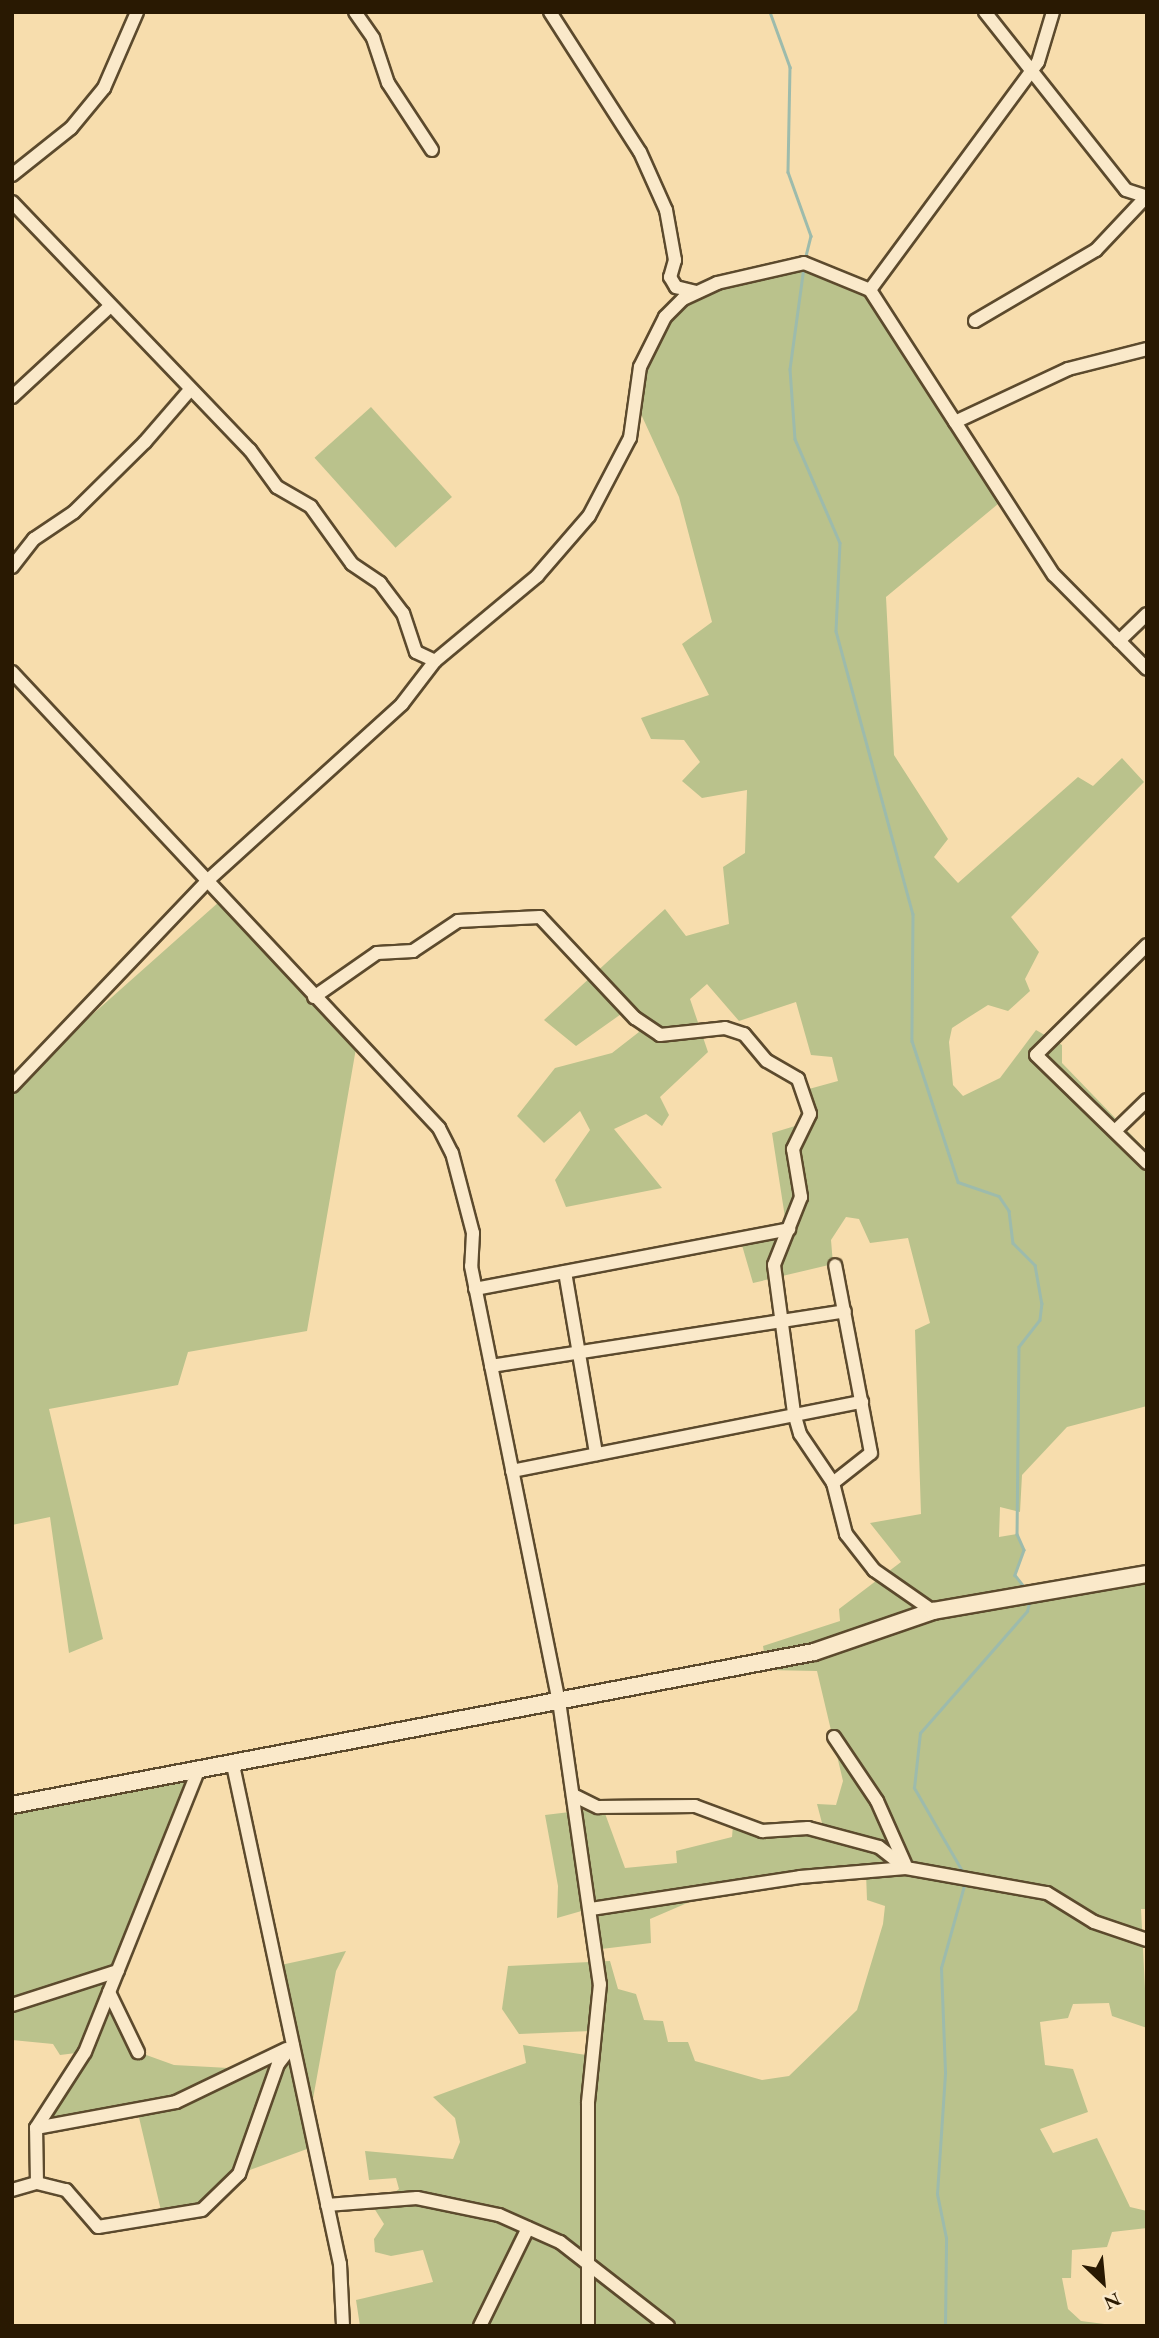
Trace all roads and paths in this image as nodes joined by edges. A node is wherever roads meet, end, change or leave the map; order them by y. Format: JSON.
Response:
{"nodes":[{"id":1,"x":137,"y":12,"type":"edge"},
{"id":2,"x":355,"y":12,"type":"edge"},
{"id":3,"x":550,"y":12,"type":"edge"},
{"id":4,"x":985,"y":12,"type":"edge"},
{"id":5,"x":1054,"y":12,"type":"edge"},
{"id":6,"x":1030,"y":72,"type":"junction"},
{"id":7,"x":432,"y":150,"type":"dead end"},
{"id":8,"x":12,"y":176,"type":"edge"},
{"id":9,"x":1146,"y":198,"type":"edge"},
{"id":10,"x":12,"y":202,"type":"edge"},
{"id":11,"x":870,"y":290,"type":"junction"},
{"id":12,"x":696,"y":292,"type":"junction"},
{"id":13,"x":108,"y":308,"type":"junction"},
{"id":14,"x":975,"y":321,"type":"dead end"},
{"id":15,"x":1147,"y":349,"type":"edge"},
{"id":16,"x":189,"y":391,"type":"junction"},
{"id":17,"x":12,"y":397,"type":"edge"},
{"id":18,"x":955,"y":422,"type":"junction"},
{"id":19,"x":12,"y":567,"type":"edge"},
{"id":20,"x":1147,"y":614,"type":"edge"},
{"id":21,"x":1119,"y":641,"type":"junction"},
{"id":22,"x":436,"y":661,"type":"junction"},
{"id":23,"x":1147,"y":669,"type":"edge"},
{"id":24,"x":12,"y":672,"type":"edge"},
{"id":25,"x":207,"y":881,"type":"junction"},
{"id":26,"x":1147,"y":945,"type":"edge"},
{"id":27,"x":314,"y":997,"type":"junction"},
{"id":28,"x":12,"y":1087,"type":"edge"},
{"id":29,"x":1147,"y":1100,"type":"edge"},
{"id":30,"x":1116,"y":1130,"type":"junction"},
{"id":31,"x":1147,"y":1163,"type":"edge"},
{"id":32,"x":789,"y":1229,"type":"junction"},
{"id":33,"x":835,"y":1265,"type":"dead end"},
{"id":34,"x":565,"y":1272,"type":"junction"},
{"id":35,"x":475,"y":1289,"type":"junction"},
{"id":36,"x":845,"y":1311,"type":"junction"},
{"id":37,"x":780,"y":1325,"type":"junction"},
{"id":38,"x":579,"y":1353,"type":"junction"},
{"id":39,"x":491,"y":1366,"type":"junction"},
{"id":40,"x":862,"y":1402,"type":"junction"},
{"id":41,"x":794,"y":1413,"type":"junction"},
{"id":42,"x":596,"y":1454,"type":"junction"},
{"id":43,"x":513,"y":1471,"type":"junction"},
{"id":44,"x":832,"y":1483,"type":"junction"},
{"id":45,"x":1147,"y":1574,"type":"edge"},
{"id":46,"x":933,"y":1611,"type":"junction"},
{"id":47,"x":559,"y":1701,"type":"junction"},
{"id":48,"x":834,"y":1737,"type":"dead end"},
{"id":49,"x":233,"y":1765,"type":"junction"},
{"id":50,"x":197,"y":1773,"type":"junction"},
{"id":51,"x":573,"y":1795,"type":"junction"},
{"id":52,"x":12,"y":1805,"type":"edge"},
{"id":53,"x":906,"y":1868,"type":"junction"},
{"id":54,"x":591,"y":1909,"type":"junction"},
{"id":55,"x":1147,"y":1940,"type":"edge"},
{"id":56,"x":118,"y":1971,"type":"junction"},
{"id":57,"x":109,"y":1992,"type":"junction"},
{"id":58,"x":12,"y":2005,"type":"edge"},
{"id":59,"x":293,"y":2045,"type":"junction"},
{"id":60,"x":138,"y":2052,"type":"dead end"},
{"id":61,"x":36,"y":2128,"type":"junction"},
{"id":62,"x":37,"y":2183,"type":"junction"},
{"id":63,"x":12,"y":2190,"type":"edge"},
{"id":64,"x":327,"y":2205,"type":"junction"},
{"id":65,"x":528,"y":2228,"type":"junction"},
{"id":66,"x":588,"y":2262,"type":"junction"},
{"id":67,"x":343,"y":2326,"type":"edge"},
{"id":68,"x":480,"y":2326,"type":"edge"},
{"id":69,"x":588,"y":2326,"type":"edge"},
{"id":70,"x":668,"y":2326,"type":"edge"}],
"edges":[{"from":1,"to":8,"type":"street"},
{"from":2,"to":7,"type":"street"},
{"from":3,"to":12,"type":"street"},
{"from":4,"to":6,"type":"street"},
{"from":5,"to":6,"type":"street"},
{"from":6,"to":9,"type":"street"},
{"from":6,"to":11,"type":"street"},
{"from":9,"to":14,"type":"street"},
{"from":10,"to":13,"type":"street"},
{"from":11,"to":12,"type":"street"},
{"from":11,"to":18,"type":"street"},
{"from":12,"to":22,"type":"street"},
{"from":13,"to":16,"type":"street"},
{"from":13,"to":17,"type":"street"},
{"from":15,"to":18,"type":"street"},
{"from":16,"to":19,"type":"street"},
{"from":16,"to":22,"type":"street"},
{"from":18,"to":21,"type":"street"},
{"from":20,"to":21,"type":"street"},
{"from":21,"to":23,"type":"street"},
{"from":22,"to":25,"type":"street"},
{"from":24,"to":25,"type":"street"},
{"from":25,"to":27,"type":"street"},
{"from":25,"to":28,"type":"street"},
{"from":26,"to":30,"type":"street"},
{"from":27,"to":32,"type":"street"},
{"from":27,"to":35,"type":"street"},
{"from":29,"to":30,"type":"street"},
{"from":30,"to":31,"type":"street"},
{"from":32,"to":34,"type":"street"},
{"from":32,"to":37,"type":"street"},
{"from":33,"to":36,"type":"street"},
{"from":34,"to":35,"type":"street"},
{"from":34,"to":38,"type":"street"},
{"from":35,"to":39,"type":"street"},
{"from":36,"to":37,"type":"street"},
{"from":36,"to":40,"type":"street"},
{"from":37,"to":38,"type":"street"},
{"from":37,"to":41,"type":"street"},
{"from":38,"to":39,"type":"street"},
{"from":38,"to":42,"type":"street"},
{"from":39,"to":43,"type":"street"},
{"from":40,"to":41,"type":"street"},
{"from":40,"to":44,"type":"street"},
{"from":41,"to":42,"type":"street"},
{"from":41,"to":44,"type":"street"},
{"from":42,"to":43,"type":"street"},
{"from":43,"to":47,"type":"street"},
{"from":44,"to":46,"type":"street"},
{"from":45,"to":46,"type":"main road"},
{"from":46,"to":47,"type":"main road"},
{"from":47,"to":49,"type":"main road"},
{"from":47,"to":51,"type":"street"},
{"from":48,"to":53,"type":"street"},
{"from":49,"to":50,"type":"main road"},
{"from":49,"to":59,"type":"street"},
{"from":50,"to":52,"type":"main road"},
{"from":50,"to":56,"type":"street"},
{"from":51,"to":53,"type":"street"},
{"from":51,"to":54,"type":"street"},
{"from":53,"to":54,"type":"street"},
{"from":53,"to":55,"type":"street"},
{"from":54,"to":66,"type":"street"},
{"from":56,"to":57,"type":"street"},
{"from":56,"to":58,"type":"street"},
{"from":57,"to":60,"type":"street"},
{"from":57,"to":61,"type":"street"},
{"from":59,"to":61,"type":"street"},
{"from":59,"to":62,"type":"street"},
{"from":59,"to":64,"type":"street"},
{"from":61,"to":62,"type":"street"},
{"from":62,"to":63,"type":"street"},
{"from":64,"to":65,"type":"street"},
{"from":64,"to":67,"type":"street"},
{"from":65,"to":66,"type":"street"},
{"from":65,"to":68,"type":"street"},
{"from":66,"to":69,"type":"street"},
{"from":66,"to":70,"type":"street"}]}
